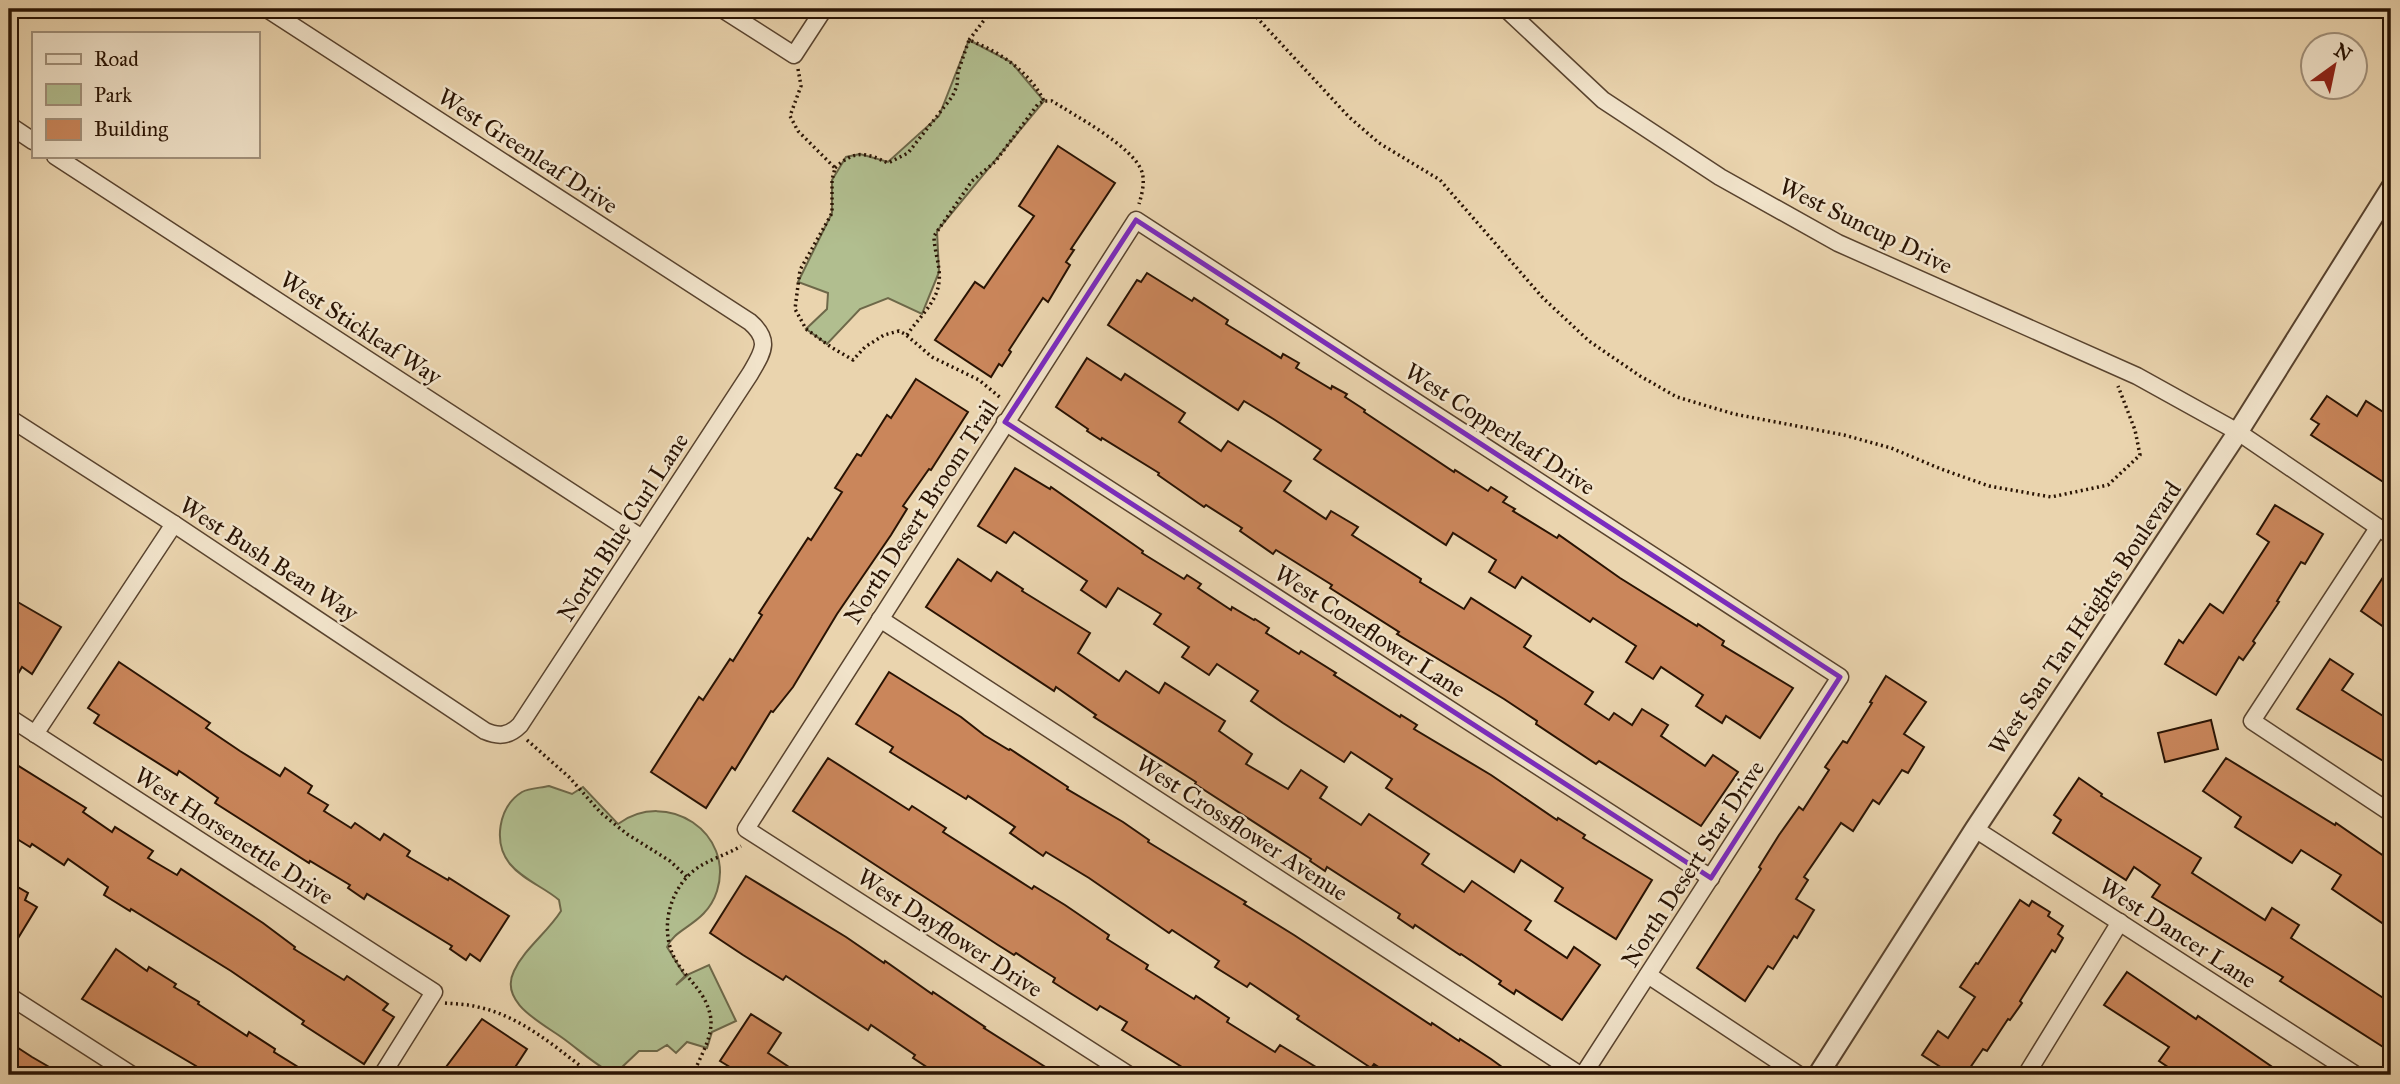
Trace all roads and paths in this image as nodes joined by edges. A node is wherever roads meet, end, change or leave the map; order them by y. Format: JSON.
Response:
{"nodes":[{"id":1,"x":267,"y":9,"type":"edge"},
{"id":2,"x":722,"y":9,"type":"edge"},
{"id":3,"x":824,"y":9,"type":"edge"},
{"id":4,"x":1017,"y":9,"type":"edge"},
{"id":5,"x":1249,"y":9,"type":"edge"},
{"id":6,"x":1506,"y":9,"type":"edge"},
{"id":7,"x":969,"y":40,"type":"junction"},
{"id":8,"x":794,"y":55,"type":"junction"},
{"id":9,"x":1044,"y":101,"type":"junction"},
{"id":10,"x":9,"y":125,"type":"edge"},
{"id":11,"x":32,"y":140,"type":"edge"},
{"id":12,"x":58,"y":158,"type":"edge"},
{"id":13,"x":835,"y":168,"type":"junction"},
{"id":14,"x":2391,"y":188,"type":"edge"},
{"id":15,"x":1136,"y":220,"type":"junction"},
{"id":16,"x":761,"y":334,"type":"joint"},
{"id":17,"x":907,"y":335,"type":"junction"},
{"id":18,"x":2115,"y":366,"type":"junction"},
{"id":19,"x":1010,"y":416,"type":"junction"},
{"id":20,"x":9,"y":418,"type":"edge"},
{"id":21,"x":2238,"y":432,"type":"junction"},
{"id":22,"x":174,"y":524,"type":"junction"},
{"id":23,"x":2384,"y":532,"type":"edge"},
{"id":24,"x":642,"y":538,"type":"junction"},
{"id":25,"x":880,"y":619,"type":"junction"},
{"id":26,"x":1840,"y":677,"type":"joint"},
{"id":27,"x":9,"y":717,"type":"edge"},
{"id":28,"x":510,"y":732,"type":"junction"},
{"id":29,"x":35,"y":734,"type":"junction"},
{"id":30,"x":2391,"y":813,"type":"edge"},
{"id":31,"x":746,"y":829,"type":"joint"},
{"id":32,"x":1975,"y":829,"type":"junction"},
{"id":33,"x":741,"y":846,"type":"dead end"},
{"id":34,"x":687,"y":877,"type":"junction"},
{"id":35,"x":1710,"y":878,"type":"junction"},
{"id":36,"x":2120,"y":922,"type":"junction"},
{"id":37,"x":1648,"y":975,"type":"junction"},
{"id":38,"x":9,"y":996,"type":"edge"},
{"id":39,"x":431,"y":996,"type":"junction"},
{"id":40,"x":1108,"y":1070,"type":"edge"},
{"id":41,"x":132,"y":1075,"type":"edge"},
{"id":42,"x":382,"y":1075,"type":"edge"},
{"id":43,"x":592,"y":1075,"type":"edge"},
{"id":44,"x":693,"y":1075,"type":"edge"},
{"id":45,"x":1129,"y":1075,"type":"edge"},
{"id":46,"x":1582,"y":1075,"type":"edge"},
{"id":47,"x":1799,"y":1075,"type":"edge"},
{"id":48,"x":1818,"y":1075,"type":"edge"},
{"id":49,"x":2026,"y":1075,"type":"edge"},
{"id":50,"x":2356,"y":1075,"type":"edge"}],
"edges":[{"from":1,"to":16,"type":"street","name":"West Greenleaf Drive"},
{"from":2,"to":8,"type":"street"},
{"from":3,"to":8,"type":"street"},
{"from":4,"to":7,"type":"path"},
{"from":5,"to":18,"type":"path"},
{"from":6,"to":18,"type":"street","name":"West Suncup Drive"},
{"from":7,"to":9,"type":"path"},
{"from":7,"to":13,"type":"path"},
{"from":8,"to":13,"type":"path"},
{"from":9,"to":15,"type":"path"},
{"from":9,"to":17,"type":"path"},
{"from":10,"to":11,"type":"street"},
{"from":12,"to":24,"type":"street","name":"West Stickleaf Way"},
{"from":13,"to":17,"type":"path"},
{"from":14,"to":21,"type":"street","name":"West San Tan Heights Boulevard"},
{"from":15,"to":19,"type":"street","name":"North Desert Broom Trail"},
{"from":15,"to":26,"type":"street","name":"West Copperleaf Drive"},
{"from":16,"to":24,"type":"street","name":"North Blue Curl Lane"},
{"from":17,"to":19,"type":"path"},
{"from":18,"to":21,"type":"street","name":"West Suncup Drive"},
{"from":19,"to":25,"type":"street","name":"North Desert Broom Trail"},
{"from":19,"to":35,"type":"street","name":"West Coneflower Lane"},
{"from":20,"to":22,"type":"street","name":"West Bush Bean Way"},
{"from":21,"to":23,"type":"street","name":"West Suncup Drive"},
{"from":21,"to":32,"type":"street","name":"West San Tan Heights Boulevard"},
{"from":22,"to":28,"type":"street","name":"West Bush Bean Way"},
{"from":22,"to":29,"type":"street"},
{"from":23,"to":30,"type":"street"},
{"from":24,"to":28,"type":"street","name":"North Blue Curl Lane"},
{"from":25,"to":31,"type":"street","name":"North Desert Broom Trail"},
{"from":25,"to":46,"type":"street","name":"West Crossflower Avenue"},
{"from":26,"to":35,"type":"street","name":"North Desert Star Drive"},
{"from":27,"to":29,"type":"street","name":"West Horsenettle Drive"},
{"from":28,"to":34,"type":"path"},
{"from":29,"to":39,"type":"street","name":"West Horsenettle Drive"},
{"from":31,"to":40,"type":"street","name":"West Dayflower Drive"},
{"from":32,"to":36,"type":"street","name":"West Dancer Lane"},
{"from":32,"to":48,"type":"street","name":"West San Tan Heights Boulevard"},
{"from":33,"to":34,"type":"path"},
{"from":34,"to":44,"type":"path"},
{"from":35,"to":37,"type":"street","name":"North Desert Star Drive"},
{"from":36,"to":49,"type":"street"},
{"from":36,"to":50,"type":"street","name":"West Dancer Lane"},
{"from":37,"to":46,"type":"street","name":"North Desert Star Drive"},
{"from":37,"to":47,"type":"street"},
{"from":38,"to":41,"type":"street"},
{"from":39,"to":42,"type":"street"},
{"from":39,"to":43,"type":"path"},
{"from":40,"to":45,"type":"street","name":"West Dayflower Drive"}]}
